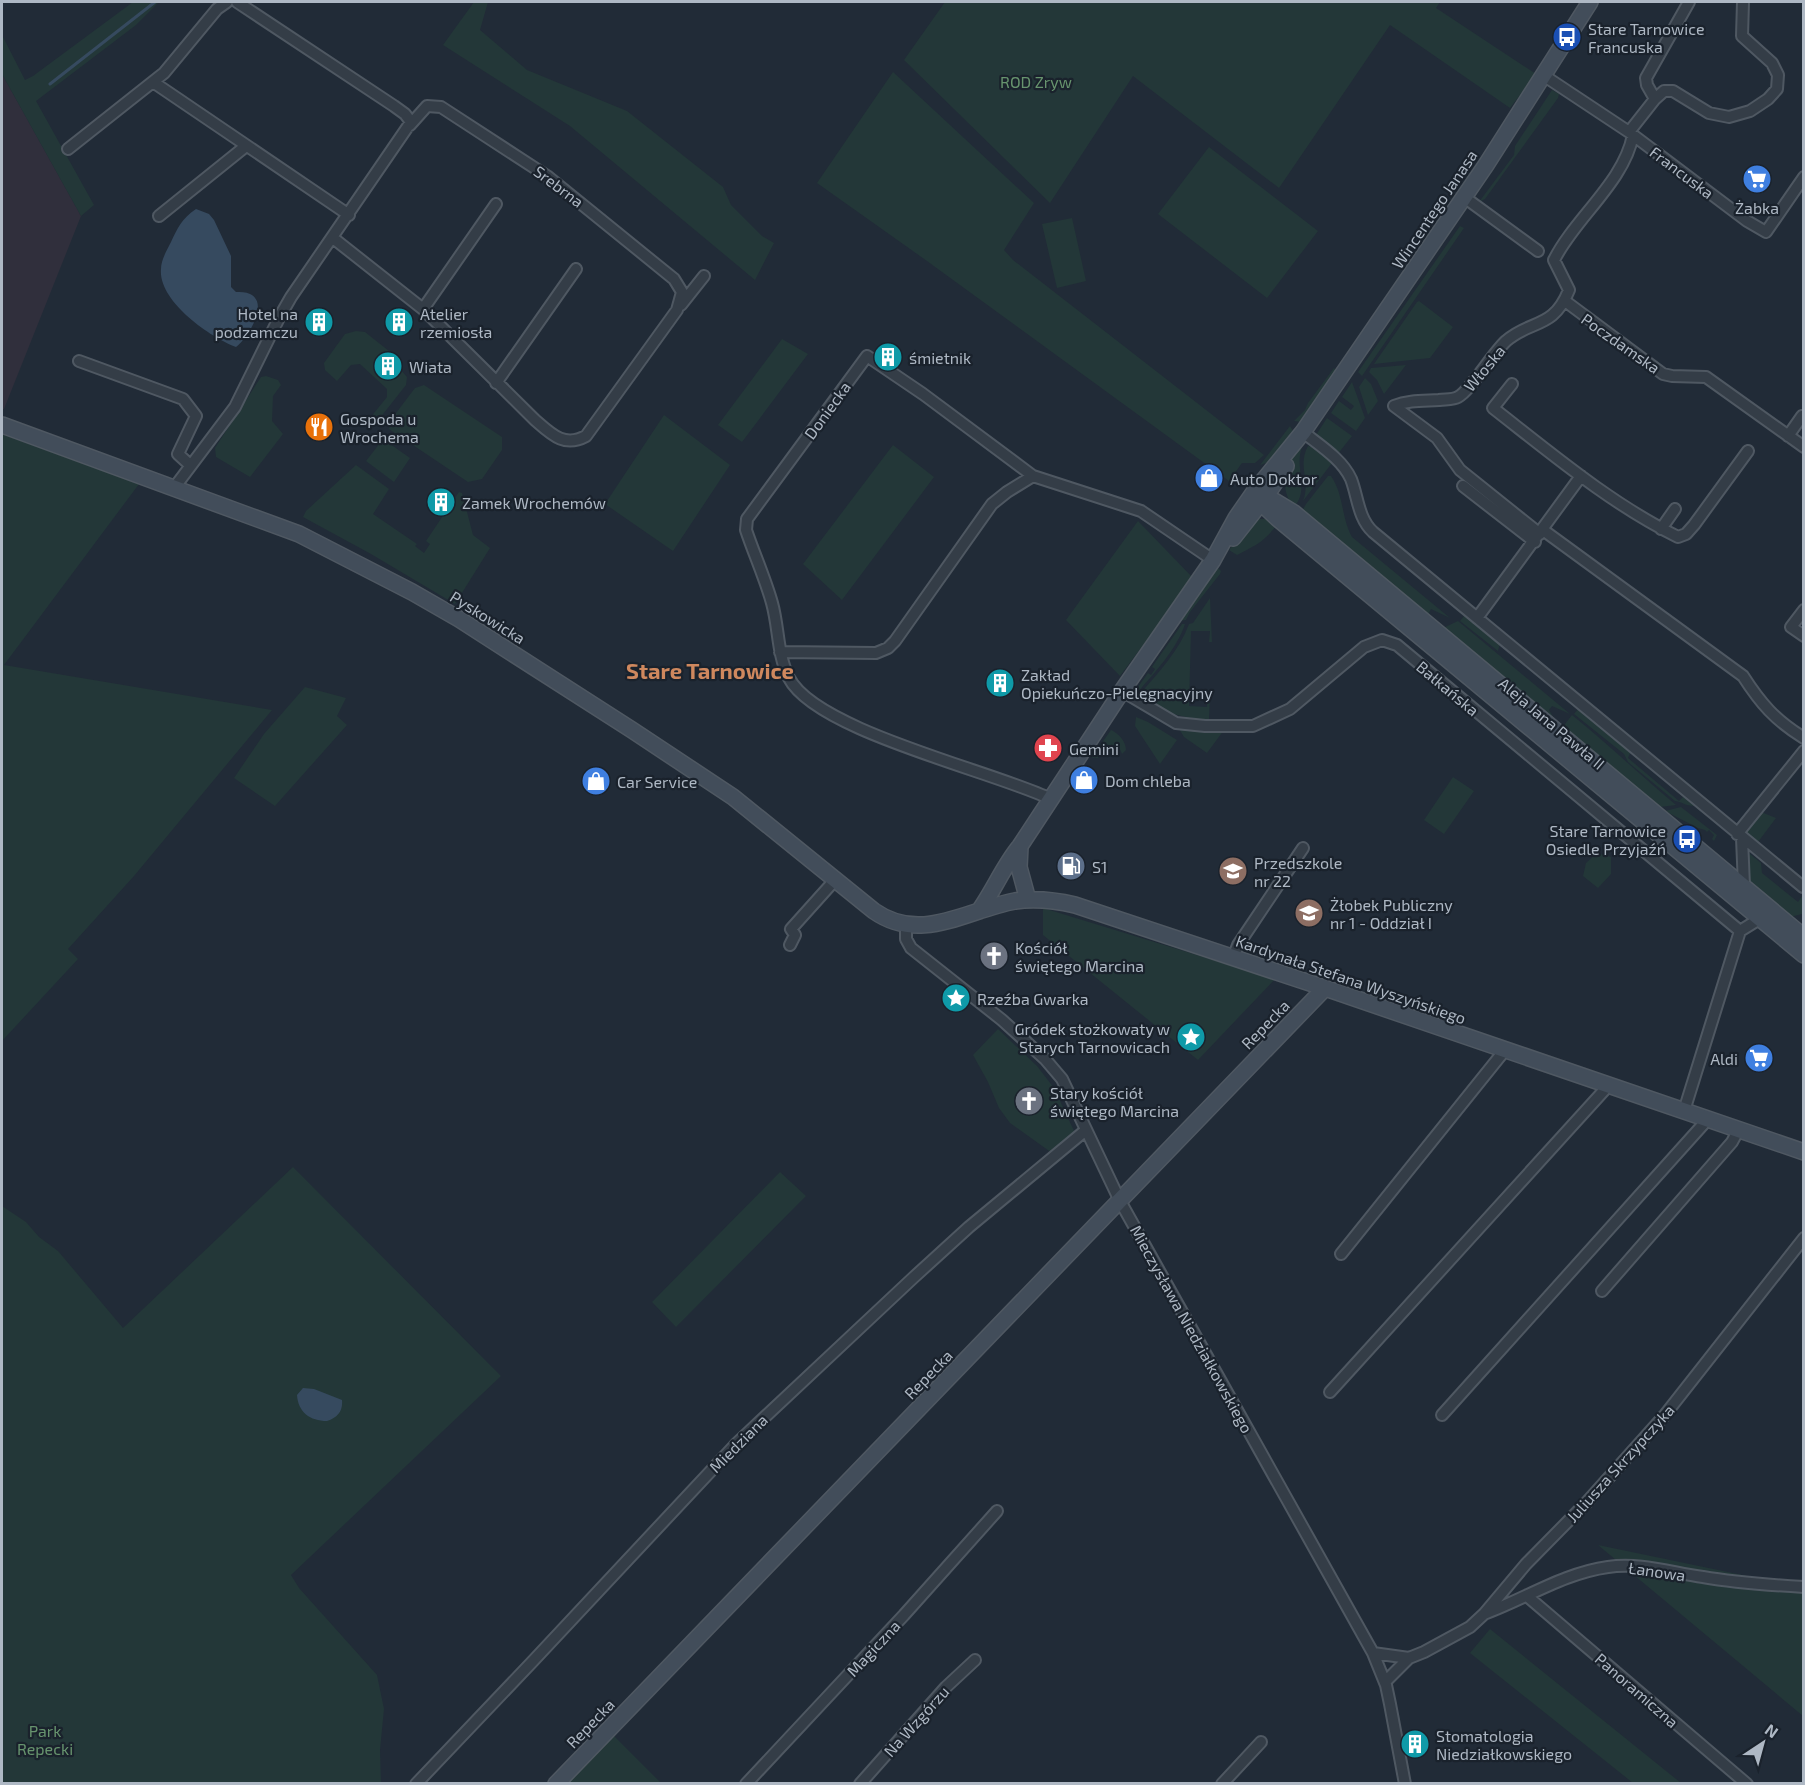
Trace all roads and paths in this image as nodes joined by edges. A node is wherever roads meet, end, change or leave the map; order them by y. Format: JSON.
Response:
{"nodes":[{"id":1,"x":227,"y":2,"type":"edge"},
{"id":2,"x":237,"y":2,"type":"edge"},
{"id":3,"x":1590,"y":2,"type":"edge"},
{"id":4,"x":1689,"y":2,"type":"edge"},
{"id":5,"x":1743,"y":2,"type":"edge"},
{"id":6,"x":1543,"y":75,"type":"junction"},
{"id":7,"x":153,"y":82,"type":"junction"},
{"id":8,"x":1655,"y":99,"type":"junction"},
{"id":9,"x":411,"y":125,"type":"junction"},
{"id":10,"x":1631,"y":134,"type":"junction"},
{"id":11,"x":246,"y":146,"type":"junction"},
{"id":12,"x":68,"y":149,"type":"dead end"},
{"id":13,"x":1803,"y":177,"type":"edge"},
{"id":14,"x":1464,"y":197,"type":"junction"},
{"id":15,"x":496,"y":204,"type":"dead end"},
{"id":16,"x":349,"y":215,"type":"junction"},
{"id":17,"x":159,"y":216,"type":"dead end"},
{"id":18,"x":333,"y":238,"type":"junction"},
{"id":19,"x":1538,"y":251,"type":"dead end"},
{"id":20,"x":576,"y":269,"type":"dead end"},
{"id":21,"x":704,"y":276,"type":"dead end"},
{"id":22,"x":1565,"y":301,"type":"junction"},
{"id":23,"x":423,"y":309,"type":"junction"},
{"id":24,"x":677,"y":310,"type":"junction"},
{"id":25,"x":79,"y":361,"type":"dead end"},
{"id":26,"x":496,"y":383,"type":"junction"},
{"id":27,"x":1512,"y":384,"type":"dead end"},
{"id":28,"x":1802,"y":416,"type":"dead end"},
{"id":29,"x":2,"y":425,"type":"edge"},
{"id":30,"x":1303,"y":432,"type":"junction"},
{"id":31,"x":1788,"y":436,"type":"junction"},
{"id":32,"x":1803,"y":447,"type":"edge"},
{"id":33,"x":1748,"y":451,"type":"dead end"},
{"id":34,"x":190,"y":465,"type":"junction"},
{"id":35,"x":1283,"y":470,"type":"junction"},
{"id":36,"x":1033,"y":476,"type":"junction"},
{"id":37,"x":1581,"y":476,"type":"junction"},
{"id":38,"x":1463,"y":486,"type":"dead end"},
{"id":39,"x":174,"y":488,"type":"junction"},
{"id":40,"x":1260,"y":497,"type":"junction"},
{"id":41,"x":1675,"y":509,"type":"dead end"},
{"id":42,"x":1283,"y":514,"type":"junction"},
{"id":43,"x":1248,"y":519,"type":"junction"},
{"id":44,"x":1661,"y":529,"type":"junction"},
{"id":45,"x":1539,"y":535,"type":"junction"},
{"id":46,"x":1213,"y":560,"type":"junction"},
{"id":47,"x":1803,"y":610,"type":"edge"},
{"id":48,"x":1478,"y":618,"type":"junction"},
{"id":49,"x":1803,"y":636,"type":"edge"},
{"id":50,"x":780,"y":652,"type":"junction"},
{"id":51,"x":1122,"y":690,"type":"junction"},
{"id":52,"x":1803,"y":738,"type":"edge"},
{"id":53,"x":1803,"y":751,"type":"edge"},
{"id":54,"x":1051,"y":799,"type":"junction"},
{"id":55,"x":1740,"y":836,"type":"junction"},
{"id":56,"x":1020,"y":846,"type":"junction"},
{"id":57,"x":1303,"y":848,"type":"dead end"},
{"id":58,"x":835,"y":880,"type":"junction"},
{"id":59,"x":996,"y":886,"type":"junction"},
{"id":60,"x":1744,"y":886,"type":"junction"},
{"id":61,"x":1803,"y":887,"type":"edge"},
{"id":62,"x":1028,"y":900,"type":"junction"},
{"id":63,"x":1002,"y":904,"type":"junction"},
{"id":64,"x":979,"y":911,"type":"junction"},
{"id":65,"x":1761,"y":918,"type":"junction"},
{"id":66,"x":906,"y":926,"type":"junction"},
{"id":67,"x":1801,"y":930,"type":"edge"},
{"id":68,"x":1740,"y":931,"type":"junction"},
{"id":69,"x":790,"y":945,"type":"dead end"},
{"id":70,"x":1803,"y":955,"type":"edge"},
{"id":71,"x":1233,"y":958,"type":"junction"},
{"id":72,"x":1325,"y":988,"type":"junction"},
{"id":73,"x":1505,"y":1050,"type":"junction"},
{"id":74,"x":1609,"y":1085,"type":"junction"},
{"id":75,"x":1684,"y":1111,"type":"junction"},
{"id":76,"x":1708,"y":1119,"type":"junction"},
{"id":77,"x":1739,"y":1129,"type":"junction"},
{"id":78,"x":1086,"y":1130,"type":"junction"},
{"id":79,"x":1803,"y":1152,"type":"edge"},
{"id":80,"x":1120,"y":1201,"type":"junction"},
{"id":81,"x":1803,"y":1238,"type":"edge"},
{"id":82,"x":1341,"y":1254,"type":"dead end"},
{"id":83,"x":1602,"y":1291,"type":"dead end"},
{"id":84,"x":1330,"y":1392,"type":"dead end"},
{"id":85,"x":1442,"y":1415,"type":"dead end"},
{"id":86,"x":997,"y":1511,"type":"dead end"},
{"id":87,"x":1803,"y":1587,"type":"edge"},
{"id":88,"x":1527,"y":1596,"type":"junction"},
{"id":89,"x":1484,"y":1614,"type":"junction"},
{"id":90,"x":1373,"y":1653,"type":"junction"},
{"id":91,"x":1408,"y":1658,"type":"junction"},
{"id":92,"x":975,"y":1660,"type":"dead end"},
{"id":93,"x":1384,"y":1682,"type":"junction"},
{"id":94,"x":1261,"y":1742,"type":"dead end"},
{"id":95,"x":416,"y":1784,"type":"edge"},
{"id":96,"x":556,"y":1784,"type":"edge"},
{"id":97,"x":747,"y":1784,"type":"edge"},
{"id":98,"x":860,"y":1784,"type":"edge"},
{"id":99,"x":1222,"y":1784,"type":"edge"},
{"id":100,"x":1405,"y":1784,"type":"edge"},
{"id":101,"x":1748,"y":1784,"type":"edge"}],
"edges":[{"from":1,"to":7,"type":"street"},
{"from":2,"to":9,"type":"street"},
{"from":3,"to":6,"type":"street","name":"Wincentego Janasa"},
{"from":4,"to":8,"type":"street"},
{"from":5,"to":8,"type":"street"},
{"from":6,"to":10,"type":"street","name":"Francuska"},
{"from":6,"to":14,"type":"street","name":"Wincentego Janasa"},
{"from":7,"to":11,"type":"street"},
{"from":7,"to":12,"type":"street"},
{"from":8,"to":10,"type":"street"},
{"from":9,"to":16,"type":"street","name":"Srebrna"},
{"from":9,"to":24,"type":"street","name":"Srebrna"},
{"from":10,"to":13,"type":"street","name":"Francuska"},
{"from":10,"to":22,"type":"street"},
{"from":11,"to":16,"type":"street"},
{"from":11,"to":17,"type":"street"},
{"from":14,"to":19,"type":"street"},
{"from":14,"to":30,"type":"street","name":"Wincentego Janasa"},
{"from":15,"to":23,"type":"street"},
{"from":16,"to":18,"type":"street","name":"Srebrna"},
{"from":18,"to":23,"type":"street"},
{"from":18,"to":34,"type":"street","name":"Srebrna"},
{"from":20,"to":26,"type":"street"},
{"from":21,"to":24,"type":"street"},
{"from":22,"to":31,"type":"street","name":"Poczdamska"},
{"from":22,"to":45,"type":"street","name":"Włoska"},
{"from":23,"to":26,"type":"street"},
{"from":24,"to":26,"type":"street"},
{"from":25,"to":34,"type":"street"},
{"from":27,"to":37,"type":"street","name":"Włoska"},
{"from":28,"to":31,"type":"street"},
{"from":29,"to":39,"type":"street","name":"Pyskowicka"},
{"from":30,"to":35,"type":"street","name":"Wincentego Janasa"},
{"from":30,"to":40,"type":"street","name":"Wincentego Janasa"},
{"from":30,"to":48,"type":"street"},
{"from":31,"to":32,"type":"street","name":"Poczdamska"},
{"from":33,"to":44,"type":"street","name":"Włoska"},
{"from":34,"to":39,"type":"street","name":"Srebrna"},
{"from":35,"to":40,"type":"street","name":"Wincentego Janasa"},
{"from":35,"to":42,"type":"street"},
{"from":36,"to":46,"type":"street","name":"Doniecka"},
{"from":36,"to":50,"type":"street"},
{"from":36,"to":50,"type":"street","name":"Doniecka"},
{"from":37,"to":44,"type":"street","name":"Włoska"},
{"from":37,"to":45,"type":"street"},
{"from":38,"to":45,"type":"street","name":"Włoska"},
{"from":39,"to":58,"type":"street","name":"Pyskowicka"},
{"from":40,"to":42,"type":"street","name":"Aleja Jana Pawła II"},
{"from":40,"to":43,"type":"street","name":"Wincentego Janasa"},
{"from":40,"to":46,"type":"street","name":"Wincentego Janasa"},
{"from":41,"to":44,"type":"street"},
{"from":42,"to":43,"type":"street"},
{"from":42,"to":60,"type":"street","name":"Aleja Jana Pawła II"},
{"from":42,"to":65,"type":"street","name":"Aleja Jana Pawła II"},
{"from":43,"to":46,"type":"street","name":"Wincentego Janasa"},
{"from":45,"to":48,"type":"street"},
{"from":45,"to":52,"type":"street","name":"Włoska"},
{"from":46,"to":51,"type":"street","name":"Wincentego Janasa"},
{"from":47,"to":49,"type":"street"},
{"from":48,"to":55,"type":"street"},
{"from":50,"to":54,"type":"street","name":"Doniecka"},
{"from":51,"to":54,"type":"street","name":"Wincentego Janasa"},
{"from":51,"to":68,"type":"street","name":"Bałkańska"},
{"from":53,"to":55,"type":"street"},
{"from":54,"to":56,"type":"street","name":"Wincentego Janasa"},
{"from":55,"to":60,"type":"street"},
{"from":55,"to":61,"type":"street"},
{"from":56,"to":59,"type":"street","name":"Wincentego Janasa"},
{"from":56,"to":62,"type":"street"},
{"from":57,"to":71,"type":"street"},
{"from":58,"to":66,"type":"street","name":"Pyskowicka"},
{"from":58,"to":69,"type":"street"},
{"from":59,"to":63,"type":"street"},
{"from":59,"to":64,"type":"street","name":"Wincentego Janasa"},
{"from":60,"to":67,"type":"street","name":"Aleja Jana Pawła II"},
{"from":62,"to":63,"type":"street","name":"Kardynała Stefana Wyszyńskiego"},
{"from":62,"to":71,"type":"street","name":"Kardynała Stefana Wyszyńskiego"},
{"from":63,"to":64,"type":"street","name":"Kardynała Stefana Wyszyńskiego"},
{"from":64,"to":66,"type":"street","name":"Kardynała Stefana Wyszyńskiego"},
{"from":65,"to":68,"type":"street"},
{"from":65,"to":70,"type":"street","name":"Aleja Jana Pawła II"},
{"from":66,"to":78,"type":"street","name":"Mieczysława Niedziałkowskiego"},
{"from":68,"to":75,"type":"street"},
{"from":71,"to":72,"type":"street","name":"Kardynała Stefana Wyszyńskiego"},
{"from":72,"to":73,"type":"street","name":"Kardynała Stefana Wyszyńskiego"},
{"from":72,"to":80,"type":"street","name":"Repecka"},
{"from":73,"to":74,"type":"street","name":"Kardynała Stefana Wyszyńskiego"},
{"from":73,"to":82,"type":"street"},
{"from":74,"to":75,"type":"street","name":"Kardynała Stefana Wyszyńskiego"},
{"from":74,"to":84,"type":"street"},
{"from":75,"to":76,"type":"street","name":"Kardynała Stefana Wyszyńskiego"},
{"from":76,"to":77,"type":"street","name":"Kardynała Stefana Wyszyńskiego"},
{"from":76,"to":85,"type":"street"},
{"from":77,"to":79,"type":"street","name":"Kardynała Stefana Wyszyńskiego"},
{"from":77,"to":83,"type":"street"},
{"from":78,"to":80,"type":"street","name":"Mieczysława Niedziałkowskiego"},
{"from":78,"to":95,"type":"street","name":"Miedziana"},
{"from":80,"to":90,"type":"street","name":"Mieczysława Niedziałkowskiego"},
{"from":80,"to":96,"type":"street","name":"Repecka"},
{"from":81,"to":89,"type":"street","name":"Juliusza Skrzypczyka"},
{"from":86,"to":97,"type":"street","name":"Magiczna"},
{"from":87,"to":88,"type":"street","name":"Łanowa"},
{"from":88,"to":89,"type":"street","name":"Łanowa"},
{"from":88,"to":101,"type":"street","name":"Panoramiczna"},
{"from":89,"to":91,"type":"street","name":"Juliusza Skrzypczyka"},
{"from":90,"to":91,"type":"street"},
{"from":90,"to":93,"type":"street","name":"Mieczysława Niedziałkowskiego"},
{"from":91,"to":93,"type":"street","name":"Juliusza Skrzypczyka"},
{"from":92,"to":98,"type":"street","name":"Na Wzgórzu"},
{"from":93,"to":100,"type":"street","name":"Mieczysława Niedziałkowskiego"},
{"from":94,"to":99,"type":"street"}]}
